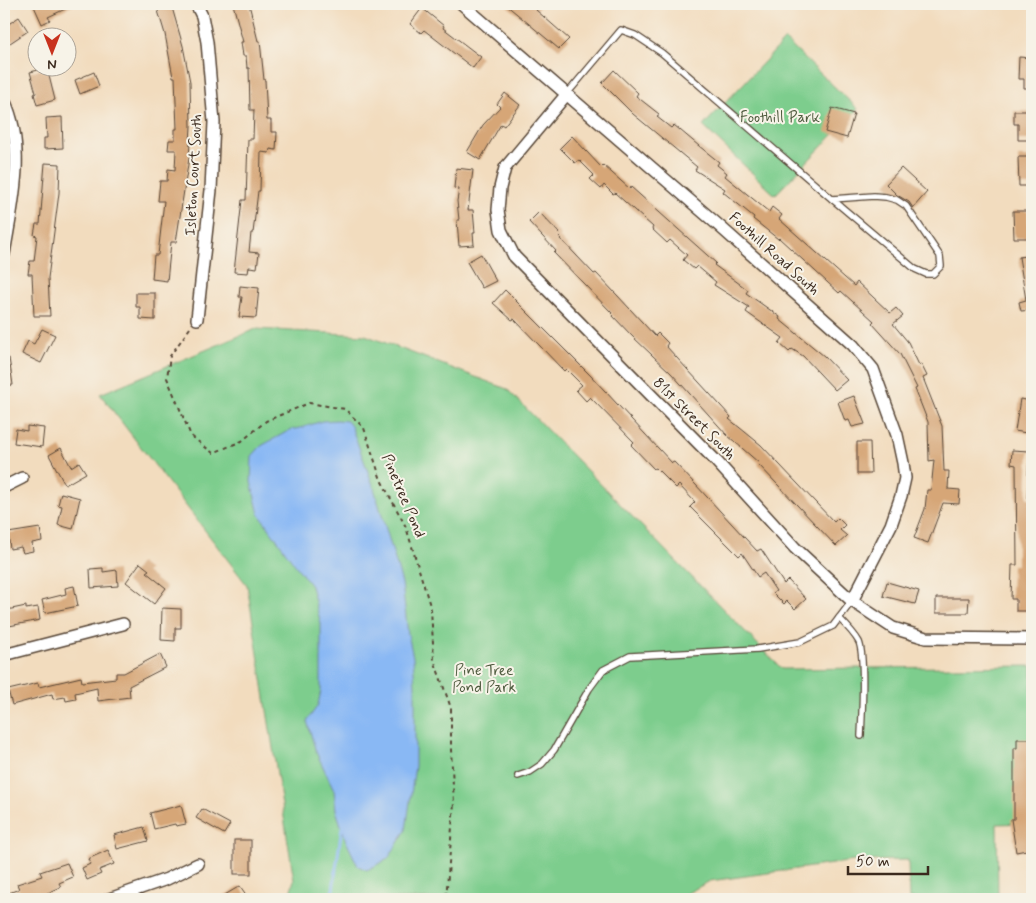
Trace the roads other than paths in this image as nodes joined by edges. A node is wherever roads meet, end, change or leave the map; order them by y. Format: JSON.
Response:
{"nodes":[{"id":1,"x":196,"y":4,"type":"edge"},
{"id":2,"x":462,"y":4,"type":"edge"},
{"id":3,"x":566,"y":95,"type":"junction"},
{"id":4,"x":4,"y":100,"type":"edge"},
{"id":5,"x":832,"y":198,"type":"junction"},
{"id":6,"x":4,"y":254,"type":"edge"},
{"id":7,"x":197,"y":319,"type":"road end"},
{"id":8,"x":22,"y":478,"type":"dead end"},
{"id":9,"x":4,"y":487,"type":"edge"},
{"id":10,"x":852,"y":602,"type":"junction"},
{"id":11,"x":839,"y":618,"type":"junction"},
{"id":12,"x":123,"y":624,"type":"dead end"},
{"id":13,"x":1032,"y":639,"type":"edge"},
{"id":14,"x":4,"y":655,"type":"edge"},
{"id":15,"x":861,"y":736,"type":"dead end"},
{"id":16,"x":518,"y":776,"type":"dead end"},
{"id":17,"x":198,"y":864,"type":"dead end"},
{"id":18,"x":109,"y":899,"type":"edge"}],
"edges":[{"from":1,"to":7,"type":"street","name":"Isleton Court South"},
{"from":2,"to":3,"type":"street","name":"Foothill Road South"},
{"from":3,"to":5,"type":"lane"},
{"from":3,"to":10,"type":"street","name":"Foothill Road South"},
{"from":3,"to":10,"type":"street","name":"81st Street South"},
{"from":4,"to":6,"type":"street"},
{"from":5,"to":5,"type":"lane"},
{"from":8,"to":9,"type":"street"},
{"from":10,"to":11,"type":"lane"},
{"from":10,"to":13,"type":"street","name":"81st Street South"},
{"from":11,"to":15,"type":"lane"},
{"from":11,"to":16,"type":"lane"},
{"from":12,"to":14,"type":"street"},
{"from":17,"to":18,"type":"street"}]}
